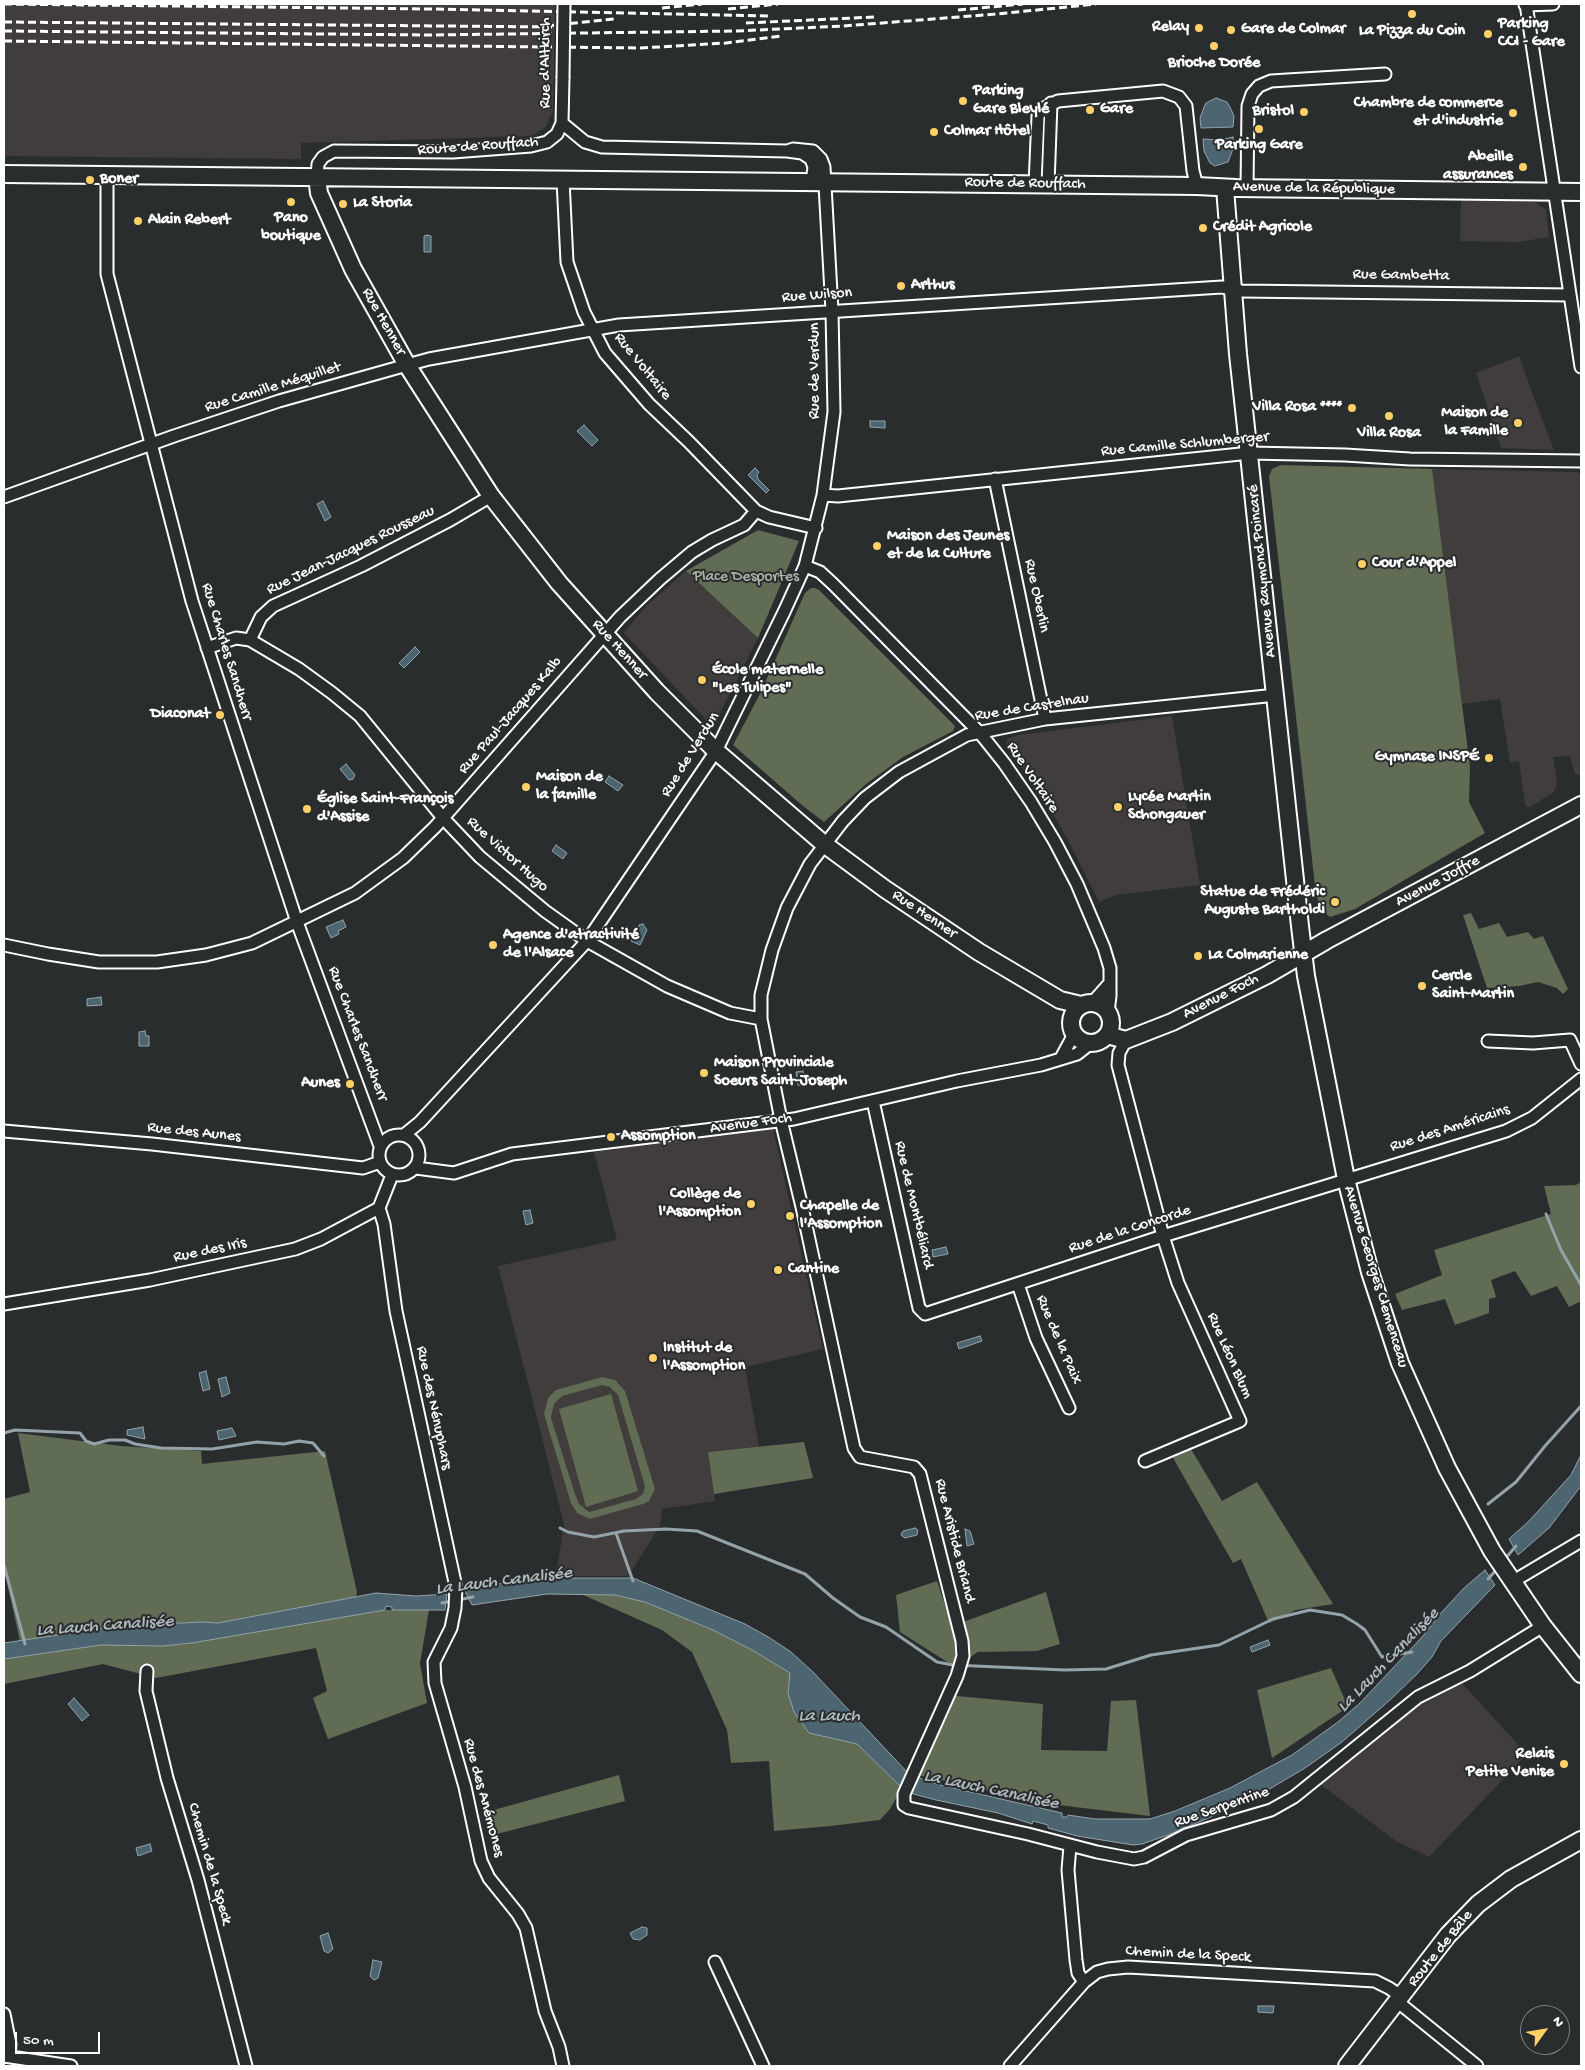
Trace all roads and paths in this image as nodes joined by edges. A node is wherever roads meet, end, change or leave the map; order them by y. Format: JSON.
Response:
{"nodes":[{"id":1,"x":564,"y":4,"type":"edge"},
{"id":2,"x":1552,"y":4,"type":"edge"},
{"id":3,"x":1526,"y":6,"type":"edge"},
{"id":4,"x":1385,"y":74,"type":"dead end"},
{"id":5,"x":562,"y":123,"type":"junction"},
{"id":6,"x":4,"y":174,"type":"edge"},
{"id":7,"x":107,"y":176,"type":"junction"},
{"id":8,"x":317,"y":177,"type":"junction"},
{"id":9,"x":563,"y":180,"type":"junction"},
{"id":10,"x":818,"y":182,"type":"junction"},
{"id":11,"x":1246,"y":183,"type":"junction"},
{"id":12,"x":1581,"y":183,"type":"edge"},
{"id":13,"x":1042,"y":185,"type":"junction"},
{"id":14,"x":1197,"y":186,"type":"junction"},
{"id":15,"x":1553,"y":187,"type":"junction"},
{"id":16,"x":1225,"y":188,"type":"junction"},
{"id":17,"x":1581,"y":192,"type":"edge"},
{"id":18,"x":1233,"y":289,"type":"junction"},
{"id":19,"x":1570,"y":295,"type":"junction"},
{"id":20,"x":832,"y":311,"type":"junction"},
{"id":21,"x":593,"y":331,"type":"junction"},
{"id":22,"x":407,"y":365,"type":"junction"},
{"id":23,"x":1581,"y":367,"type":"edge"},
{"id":24,"x":150,"y":443,"type":"junction"},
{"id":25,"x":1250,"y":453,"type":"junction"},
{"id":26,"x":1581,"y":461,"type":"edge"},
{"id":27,"x":996,"y":479,"type":"junction"},
{"id":28,"x":823,"y":495,"type":"junction"},
{"id":29,"x":491,"y":496,"type":"junction"},
{"id":30,"x":4,"y":498,"type":"edge"},
{"id":31,"x":756,"y":511,"type":"junction"},
{"id":32,"x":816,"y":528,"type":"junction"},
{"id":33,"x":805,"y":566,"type":"junction"},
{"id":34,"x":604,"y":634,"type":"junction"},
{"id":35,"x":250,"y":640,"type":"junction"},
{"id":36,"x":207,"y":648,"type":"junction"},
{"id":37,"x":1276,"y":695,"type":"junction"},
{"id":38,"x":1045,"y":720,"type":"junction"},
{"id":39,"x":980,"y":733,"type":"junction"},
{"id":40,"x":716,"y":751,"type":"junction"},
{"id":41,"x":1578,"y":805,"type":"edge"},
{"id":42,"x":443,"y":818,"type":"junction"},
{"id":43,"x":824,"y":844,"type":"junction"},
{"id":44,"x":297,"y":922,"type":"junction"},
{"id":45,"x":587,"y":941,"type":"junction"},
{"id":46,"x":4,"y":945,"type":"edge"},
{"id":47,"x":1303,"y":954,"type":"junction"},
{"id":48,"x":1109,"y":984,"type":"junction"},
{"id":49,"x":1082,"y":1008,"type":"junction"},
{"id":50,"x":761,"y":1019,"type":"junction"},
{"id":51,"x":1109,"y":1022,"type":"junction"},
{"id":52,"x":1074,"y":1034,"type":"junction"},
{"id":53,"x":1131,"y":1037,"type":"junction"},
{"id":54,"x":1488,"y":1041,"type":"dead end"},
{"id":55,"x":1090,"y":1043,"type":"junction"},
{"id":56,"x":1061,"y":1058,"type":"junction"},
{"id":57,"x":1581,"y":1064,"type":"edge"},
{"id":58,"x":1581,"y":1079,"type":"edge"},
{"id":59,"x":873,"y":1101,"type":"junction"},
{"id":60,"x":781,"y":1120,"type":"junction"},
{"id":61,"x":420,"y":1122,"type":"junction"},
{"id":62,"x":374,"y":1125,"type":"junction"},
{"id":63,"x":4,"y":1131,"type":"edge"},
{"id":64,"x":404,"y":1135,"type":"junction"},
{"id":65,"x":391,"y":1136,"type":"junction"},
{"id":66,"x":415,"y":1142,"type":"junction"},
{"id":67,"x":380,"y":1146,"type":"junction"},
{"id":68,"x":380,"y":1162,"type":"junction"},
{"id":69,"x":418,"y":1162,"type":"junction"},
{"id":70,"x":392,"y":1175,"type":"junction"},
{"id":71,"x":1346,"y":1179,"type":"junction"},
{"id":72,"x":378,"y":1208,"type":"junction"},
{"id":73,"x":1163,"y":1236,"type":"junction"},
{"id":74,"x":1018,"y":1284,"type":"junction"},
{"id":75,"x":4,"y":1304,"type":"edge"},
{"id":76,"x":925,"y":1314,"type":"joint"},
{"id":77,"x":1069,"y":1408,"type":"dead end"},
{"id":78,"x":1145,"y":1461,"type":"dead end"},
{"id":79,"x":1581,"y":1541,"type":"edge"},
{"id":80,"x":1509,"y":1577,"type":"junction"},
{"id":81,"x":454,"y":1611,"type":"joint"},
{"id":82,"x":1543,"y":1626,"type":"junction"},
{"id":83,"x":147,"y":1671,"type":"dead end"},
{"id":84,"x":1581,"y":1674,"type":"edge"},
{"id":85,"x":904,"y":1799,"type":"joint"},
{"id":86,"x":1581,"y":1840,"type":"edge"},
{"id":87,"x":1070,"y":1846,"type":"junction"},
{"id":88,"x":715,"y":1962,"type":"dead end"},
{"id":89,"x":1084,"y":1982,"type":"junction"},
{"id":90,"x":1400,"y":2000,"type":"junction"},
{"id":91,"x":4,"y":2014,"type":"edge"},
{"id":92,"x":7,"y":2056,"type":"edge"},
{"id":93,"x":71,"y":2066,"type":"edge"},
{"id":94,"x":246,"y":2066,"type":"edge"},
{"id":95,"x":563,"y":2066,"type":"edge"},
{"id":96,"x":763,"y":2066,"type":"edge"},
{"id":97,"x":1010,"y":2066,"type":"edge"},
{"id":98,"x":1347,"y":2066,"type":"edge"},
{"id":99,"x":1477,"y":2066,"type":"edge"}],
"edges":[{"from":1,"to":5,"type":"street","name":"Rue d'Altkirch","bridge":true},
{"from":2,"to":3,"type":"street"},
{"from":3,"to":15,"type":"street"},
{"from":4,"to":11,"type":"street"},
{"from":5,"to":8,"type":"street","name":"Route de Rouffach"},
{"from":5,"to":10,"type":"street"},
{"from":6,"to":7,"type":"street","name":"Route de Rouffach"},
{"from":7,"to":8,"type":"street","name":"Route de Rouffach"},
{"from":7,"to":24,"type":"street","name":"Rue Charles Sandherr"},
{"from":8,"to":9,"type":"street","name":"Route de Rouffach"},
{"from":8,"to":22,"type":"street","name":"Rue Henner"},
{"from":9,"to":10,"type":"street","name":"Route de Rouffach"},
{"from":9,"to":21,"type":"street","name":"Rue Voltaire"},
{"from":10,"to":13,"type":"street","name":"Route de Rouffach"},
{"from":10,"to":20,"type":"street","name":"Rue de Verdun"},
{"from":11,"to":15,"type":"street","name":"Avenue de la République"},
{"from":11,"to":16,"type":"street","name":"Avenue de la République"},
{"from":12,"to":15,"type":"street","name":"Avenue de la République"},
{"from":13,"to":14,"type":"street","name":"Route de Rouffach"},
{"from":13,"to":14,"type":"street"},
{"from":14,"to":16,"type":"street","name":"Route de Rouffach"},
{"from":15,"to":17,"type":"street","name":"Avenue de la République"},
{"from":15,"to":19,"type":"street"},
{"from":16,"to":18,"type":"street","name":"Avenue Raymond Poincaré"},
{"from":18,"to":19,"type":"street","name":"Rue Gambetta"},
{"from":18,"to":20,"type":"street","name":"Rue Wilson"},
{"from":18,"to":25,"type":"street","name":"Avenue Raymond Poincaré"},
{"from":19,"to":23,"type":"street"},
{"from":20,"to":21,"type":"street","name":"Rue Wilson"},
{"from":20,"to":28,"type":"street","name":"Rue de Verdun"},
{"from":21,"to":22,"type":"street","name":"Rue Wilson"},
{"from":21,"to":31,"type":"street","name":"Rue Voltaire"},
{"from":22,"to":24,"type":"street","name":"Rue Camille Méquillet"},
{"from":22,"to":29,"type":"street","name":"Rue Henner"},
{"from":24,"to":30,"type":"street","name":"Rue Camille Méquillet"},
{"from":24,"to":36,"type":"street","name":"Rue Charles Sandherr"},
{"from":25,"to":26,"type":"street","name":"Rue Camille Schlumberger"},
{"from":25,"to":27,"type":"street","name":"Rue Camille Schlumberger"},
{"from":25,"to":37,"type":"street","name":"Avenue Raymond Poincaré"},
{"from":27,"to":28,"type":"street","name":"Rue Camille Schlumberger"},
{"from":27,"to":38,"type":"street","name":"Rue Oberlin"},
{"from":28,"to":32,"type":"street","name":"Rue de Verdun"},
{"from":29,"to":34,"type":"street","name":"Rue Henner"},
{"from":29,"to":35,"type":"street","name":"Rue Jean-Jacques Rousseau"},
{"from":31,"to":32,"type":"street"},
{"from":31,"to":34,"type":"street"},
{"from":32,"to":33,"type":"street","name":"Rue de Verdun"},
{"from":33,"to":39,"type":"street","name":"Rue Voltaire"},
{"from":33,"to":40,"type":"street","name":"Rue de Verdun"},
{"from":34,"to":40,"type":"street","name":"Rue Henner"},
{"from":34,"to":42,"type":"street","name":"Rue Paul-Jacques Kalb"},
{"from":35,"to":36,"type":"street"},
{"from":35,"to":42,"type":"street","name":"Rue Victor Hugo"},
{"from":36,"to":44,"type":"street","name":"Rue Charles Sandherr"},
{"from":37,"to":38,"type":"street","name":"Rue de Castelnau"},
{"from":37,"to":47,"type":"street","name":"Avenue Raymond Poincaré"},
{"from":38,"to":39,"type":"street","name":"Rue de Castelnau"},
{"from":39,"to":43,"type":"street","name":"Rue de Castelnau"},
{"from":39,"to":48,"type":"street","name":"Rue Voltaire"},
{"from":40,"to":43,"type":"street","name":"Rue Henner"},
{"from":40,"to":45,"type":"street","name":"Rue de Verdun"},
{"from":41,"to":47,"type":"street","name":"Avenue Joffre"},
{"from":42,"to":44,"type":"street","name":"Rue Paul-Jacques Kalb"},
{"from":42,"to":45,"type":"street","name":"Rue Victor Hugo"},
{"from":43,"to":49,"type":"street","name":"Rue Henner"},
{"from":43,"to":50,"type":"street","name":"Rue de Castelnau"},
{"from":44,"to":46,"type":"street","name":"Rue Paul-Jacques Kalb"},
{"from":44,"to":62,"type":"street","name":"Rue Charles Sandherr"},
{"from":45,"to":50,"type":"street","name":"Rue Victor Hugo"},
{"from":45,"to":61,"type":"street","name":"Rue de Verdun"},
{"from":47,"to":53,"type":"street","name":"Avenue Foch"},
{"from":47,"to":71,"type":"street","name":"Avenue Georges Clemenceau"},
{"from":48,"to":49,"type":"street"},
{"from":48,"to":51,"type":"street","name":"Rue Voltaire"},
{"from":49,"to":51,"type":"street"},
{"from":49,"to":52,"type":"street"},
{"from":50,"to":60,"type":"street","name":"Rue de Castelnau"},
{"from":51,"to":53,"type":"street"},
{"from":51,"to":55,"type":"street"},
{"from":52,"to":55,"type":"street"},
{"from":52,"to":56,"type":"street"},
{"from":53,"to":73,"type":"street"},
{"from":54,"to":57,"type":"street"},
{"from":55,"to":56,"type":"street","name":"Avenue Foch"},
{"from":56,"to":59,"type":"street","name":"Avenue Foch"},
{"from":58,"to":71,"type":"street","name":"Rue des Américains"},
{"from":59,"to":60,"type":"street","name":"Avenue Foch"},
{"from":59,"to":76,"type":"street","name":"Rue de Montbéliard"},
{"from":60,"to":69,"type":"street","name":"Avenue Foch"},
{"from":60,"to":85,"type":"street","name":"Rue Aristide Briand"},
{"from":61,"to":64,"type":"street","name":"Rue de Verdun"},
{"from":61,"to":66,"type":"street","name":"Rue de Verdun"},
{"from":62,"to":65,"type":"street","name":"Rue Charles Sandherr"},
{"from":62,"to":67,"type":"street","name":"Rue Charles Sandherr"},
{"from":63,"to":68,"type":"street","name":"Rue des Aunes"},
{"from":64,"to":65,"type":"street"},
{"from":64,"to":66,"type":"street"},
{"from":65,"to":67,"type":"street"},
{"from":66,"to":69,"type":"street"},
{"from":67,"to":68,"type":"street"},
{"from":68,"to":70,"type":"street"},
{"from":69,"to":70,"type":"street"},
{"from":70,"to":72,"type":"street"},
{"from":71,"to":73,"type":"street","name":"Rue de la Concorde"},
{"from":71,"to":80,"type":"street","name":"Avenue Georges Clemenceau"},
{"from":72,"to":75,"type":"street","name":"Rue des Iris"},
{"from":72,"to":81,"type":"street","name":"Rue des Nénuphars"},
{"from":73,"to":74,"type":"street","name":"Rue de la Concorde"},
{"from":73,"to":78,"type":"street","name":"Rue Léon Blum"},
{"from":74,"to":76,"type":"street","name":"Rue de la Concorde"},
{"from":74,"to":77,"type":"street","name":"Rue de la Paix"},
{"from":79,"to":80,"type":"street"},
{"from":80,"to":82,"type":"street","name":"Avenue Georges Clemenceau"},
{"from":81,"to":95,"type":"street","name":"Rue des Anémones"},
{"from":82,"to":84,"type":"street","name":"Avenue Georges Clemenceau"},
{"from":82,"to":87,"type":"street","name":"Rue Serpentine"},
{"from":83,"to":94,"type":"street","name":"Chemin de la Speck"},
{"from":85,"to":87,"type":"street","name":"Rue Serpentine"},
{"from":86,"to":90,"type":"street","name":"Route de Bâle"},
{"from":87,"to":89,"type":"street"},
{"from":88,"to":96,"type":"street"},
{"from":89,"to":90,"type":"street","name":"Chemin de la Speck"},
{"from":89,"to":97,"type":"street","name":"Chemin de la Speck"},
{"from":90,"to":98,"type":"street","name":"Route de Bâle"},
{"from":90,"to":99,"type":"street","name":"Chemin de la Speck"},
{"from":91,"to":92,"type":"street"},
{"from":92,"to":93,"type":"street"}]}
